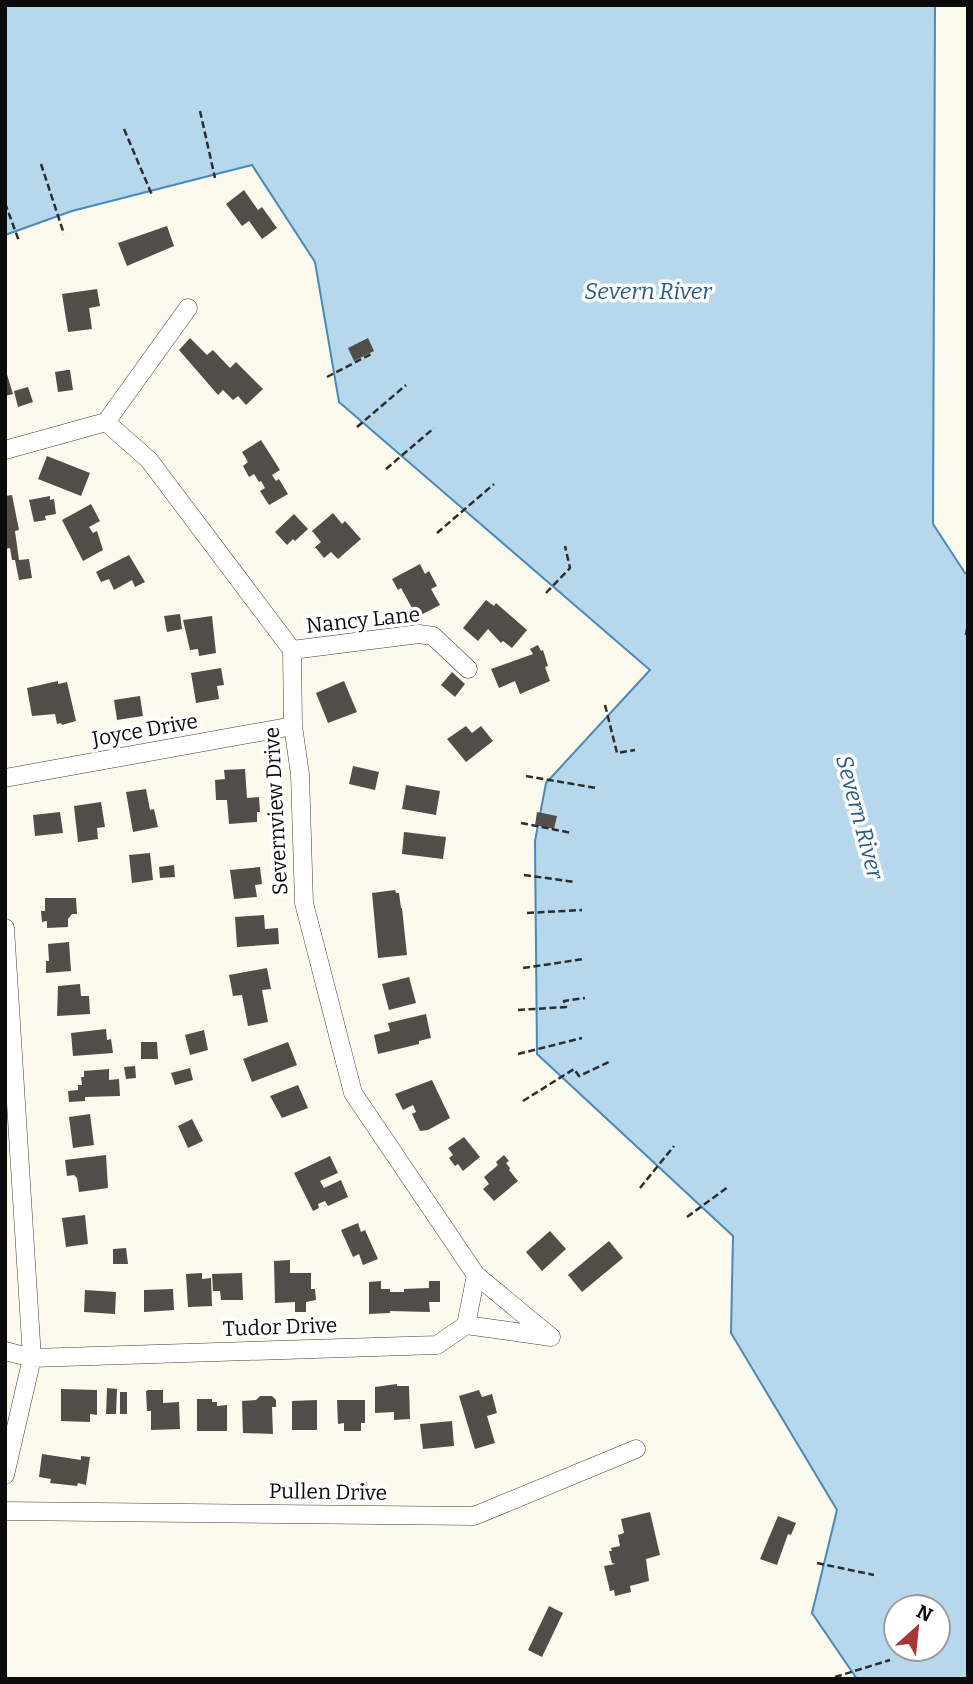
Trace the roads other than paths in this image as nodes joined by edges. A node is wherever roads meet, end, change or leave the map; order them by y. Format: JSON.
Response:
{"nodes":[{"id":1,"x":188,"y":308,"type":"dead end"},
{"id":2,"x":106,"y":422,"type":"junction"},
{"id":3,"x":5,"y":450,"type":"edge"},
{"id":4,"x":292,"y":650,"type":"junction"},
{"id":5,"x":468,"y":669,"type":"dead end"},
{"id":6,"x":293,"y":726,"type":"junction"},
{"id":7,"x":5,"y":778,"type":"edge"},
{"id":8,"x":5,"y":928,"type":"edge"},
{"id":9,"x":476,"y":1275,"type":"junction"},
{"id":10,"x":466,"y":1325,"type":"junction"},
{"id":11,"x":5,"y":1351,"type":"edge"},
{"id":12,"x":32,"y":1358,"type":"junction"},
{"id":13,"x":636,"y":1449,"type":"dead end"},
{"id":14,"x":5,"y":1475,"type":"edge"},
{"id":15,"x":5,"y":1511,"type":"edge"}],
"edges":[{"from":1,"to":2,"type":"street"},
{"from":2,"to":3,"type":"street"},
{"from":2,"to":4,"type":"street"},
{"from":4,"to":5,"type":"street","name":"Nancy Lane"},
{"from":4,"to":6,"type":"street","name":"Severnview Drive"},
{"from":6,"to":7,"type":"street","name":"Joyce Drive"},
{"from":6,"to":9,"type":"street","name":"Severnview Drive"},
{"from":8,"to":12,"type":"street"},
{"from":9,"to":10,"type":"street"},
{"from":9,"to":10,"type":"street","name":"Severnview Drive"},
{"from":10,"to":12,"type":"street","name":"Tudor Drive"},
{"from":11,"to":12,"type":"street","name":"Tudor Drive"},
{"from":12,"to":14,"type":"street"},
{"from":13,"to":15,"type":"street","name":"Pullen Drive"}]}
